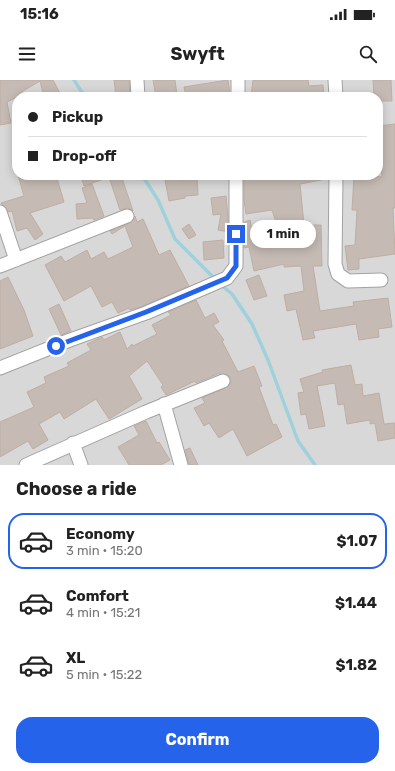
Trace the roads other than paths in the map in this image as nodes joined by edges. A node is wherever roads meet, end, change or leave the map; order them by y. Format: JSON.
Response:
{"nodes":[{"id":1,"x":137,"y":80,"type":"edge"},
{"id":2,"x":238,"y":80,"type":"edge"},
{"id":3,"x":336,"y":80,"type":"edge"},
{"id":4,"x":138,"y":92,"type":"edge"},
{"id":5,"x":238,"y":92,"type":"edge"},
{"id":6,"x":336,"y":92,"type":"edge"},
{"id":7,"x":236,"y":180,"type":"edge"},
{"id":8,"x":336,"y":180,"type":"edge"},
{"id":9,"x":0,"y":212,"type":"edge"},
{"id":10,"x":128,"y":216,"type":"dead end"},
{"id":11,"x":16,"y":260,"type":"junction"},
{"id":12,"x":0,"y":266,"type":"edge"},
{"id":13,"x":381,"y":280,"type":"dead end"},
{"id":14,"x":0,"y":368,"type":"edge"},
{"id":15,"x":223,"y":381,"type":"dead end"},
{"id":16,"x":164,"y":404,"type":"junction"},
{"id":17,"x":73,"y":443,"type":"junction"},
{"id":18,"x":26,"y":465,"type":"edge"},
{"id":19,"x":81,"y":465,"type":"edge"},
{"id":20,"x":181,"y":465,"type":"edge"}],
"edges":[{"from":1,"to":4,"type":"street"},
{"from":2,"to":5,"type":"street"},
{"from":3,"to":6,"type":"street"},
{"from":7,"to":14,"type":"street"},
{"from":8,"to":13,"type":"street"},
{"from":9,"to":11,"type":"street"},
{"from":10,"to":11,"type":"street"},
{"from":11,"to":12,"type":"street"},
{"from":15,"to":16,"type":"street"},
{"from":16,"to":17,"type":"street"},
{"from":16,"to":20,"type":"street"},
{"from":17,"to":18,"type":"street"},
{"from":17,"to":19,"type":"street"}]}
